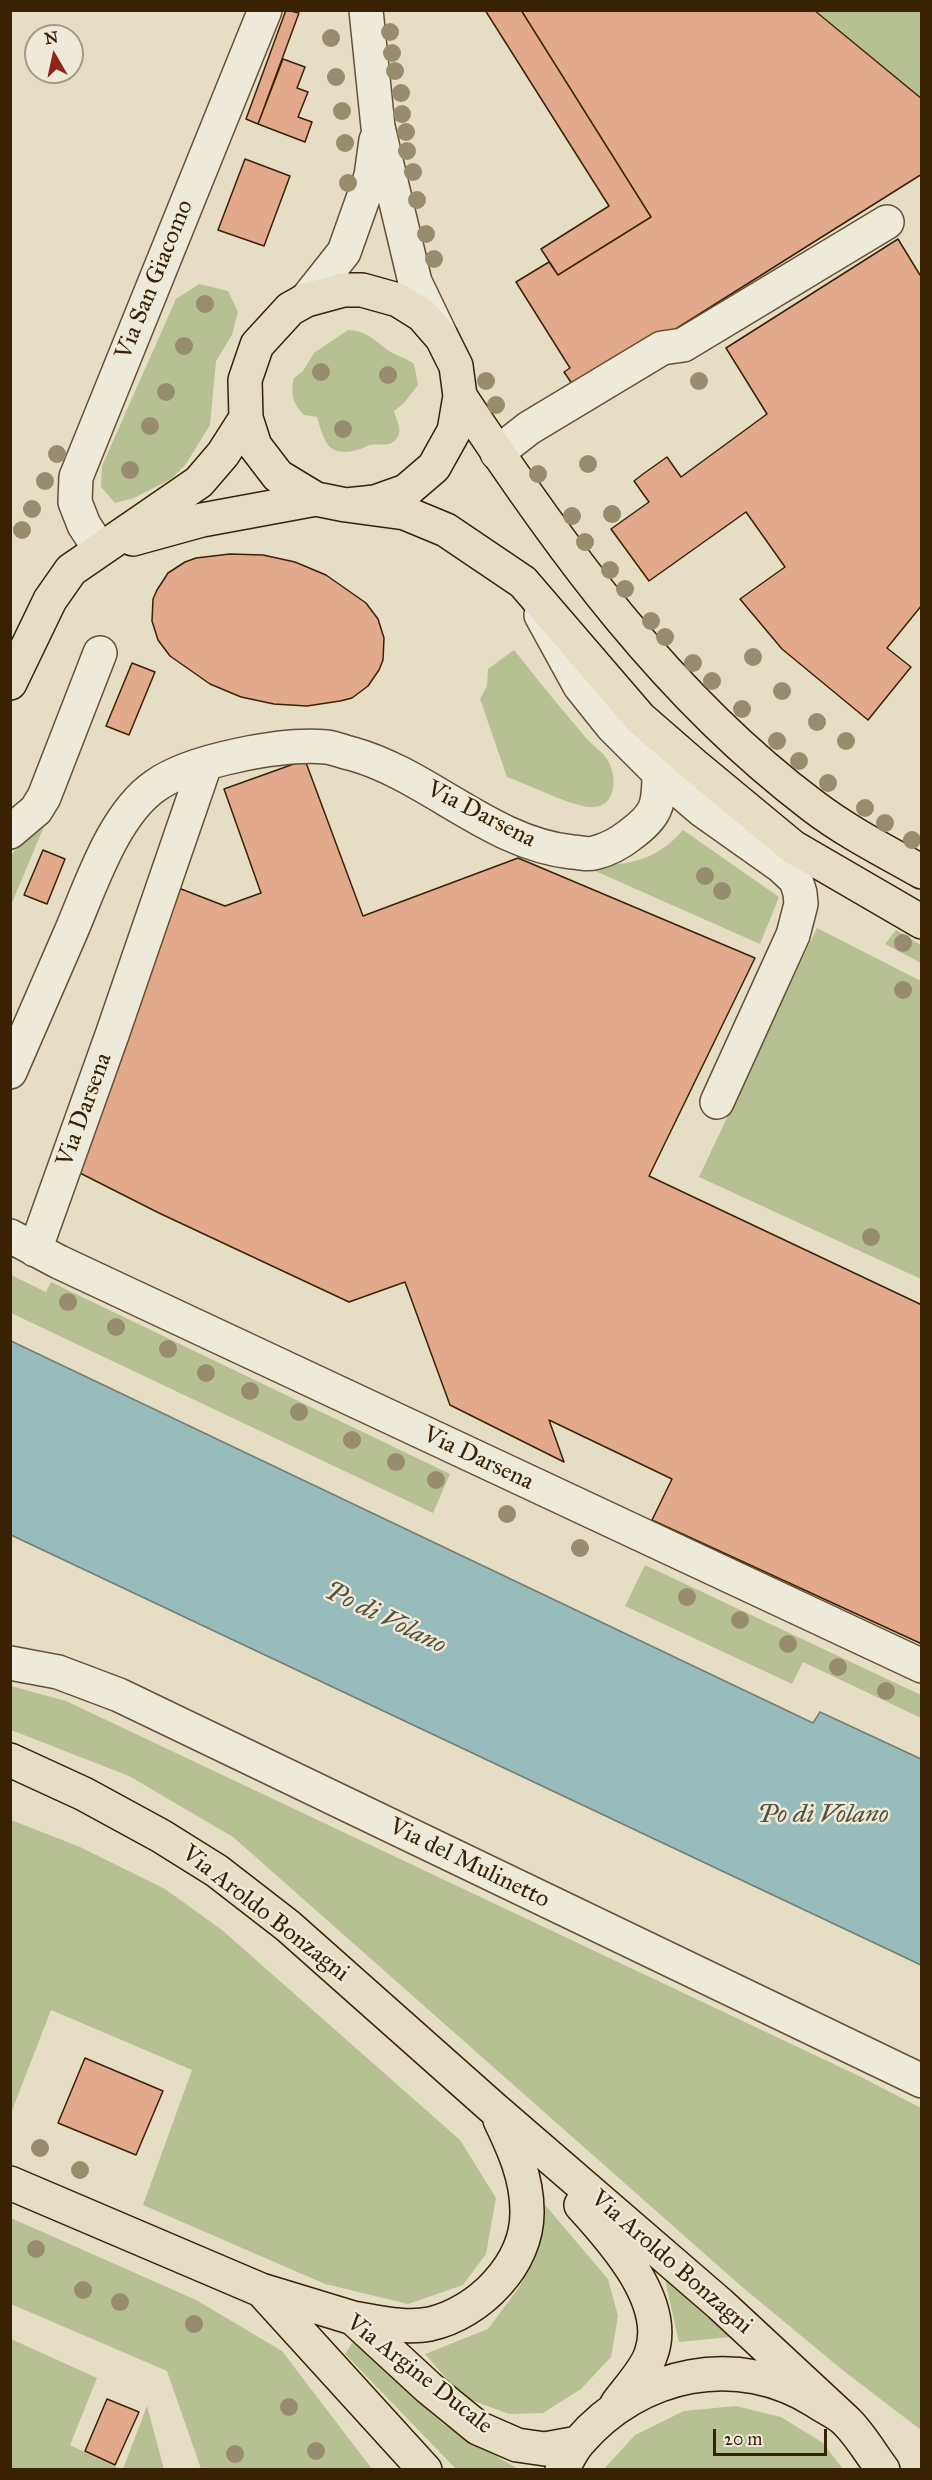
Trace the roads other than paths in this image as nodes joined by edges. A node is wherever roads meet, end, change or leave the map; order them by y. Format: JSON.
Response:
{"nodes":[{"id":1,"x":265,"y":10,"type":"edge"},
{"id":2,"x":366,"y":10,"type":"edge"},
{"id":3,"x":378,"y":127,"type":"junction"},
{"id":4,"x":886,"y":222,"type":"dead end"},
{"id":5,"x":306,"y":300,"type":"junction"},
{"id":6,"x":442,"y":338,"type":"junction"},
{"id":7,"x":460,"y":396,"type":"junction"},
{"id":8,"x":246,"y":418,"type":"junction"},
{"id":9,"x":497,"y":453,"type":"junction"},
{"id":10,"x":331,"y":502,"type":"junction"},
{"id":11,"x":99,"y":548,"type":"junction"},
{"id":12,"x":523,"y":582,"type":"junction"},
{"id":13,"x":100,"y":653,"type":"dead end"},
{"id":14,"x":10,"y":683,"type":"edge"},
{"id":15,"x":205,"y":765,"type":"junction"},
{"id":16,"x":659,"y":773,"type":"junction"},
{"id":17,"x":10,"y":832,"type":"edge"},
{"id":18,"x":921,"y":872,"type":"edge"},
{"id":19,"x":921,"y":922,"type":"edge"},
{"id":20,"x":10,"y":1072,"type":"edge"},
{"id":21,"x":717,"y":1102,"type":"dead end"},
{"id":22,"x":22,"y":1243,"type":"edge"},
{"id":23,"x":10,"y":1664,"type":"edge"},
{"id":24,"x":921,"y":1666,"type":"edge"},
{"id":25,"x":10,"y":1760,"type":"edge"},
{"id":26,"x":921,"y":2081,"type":"edge"},
{"id":27,"x":493,"y":2108,"type":"junction"},
{"id":28,"x":10,"y":2183,"type":"edge"},
{"id":29,"x":261,"y":2290,"type":"junction"},
{"id":30,"x":353,"y":2318,"type":"junction"},
{"id":31,"x":615,"y":2408,"type":"junction"},
{"id":32,"x":846,"y":2421,"type":"junction"},
{"id":33,"x":570,"y":2456,"type":"edge"},
{"id":34,"x":425,"y":2469,"type":"edge"},
{"id":35,"x":883,"y":2469,"type":"edge"}],
"edges":[{"from":1,"to":11,"type":"street","name":"Via San Giacomo"},
{"from":2,"to":3,"type":"street"},
{"from":3,"to":5,"type":"street"},
{"from":3,"to":6,"type":"street"},
{"from":4,"to":9,"type":"street"},
{"from":5,"to":6,"type":"main road"},
{"from":5,"to":8,"type":"main road"},
{"from":6,"to":7,"type":"main road"},
{"from":7,"to":9,"type":"main road"},
{"from":7,"to":10,"type":"main road"},
{"from":8,"to":10,"type":"main road"},
{"from":8,"to":11,"type":"main road"},
{"from":9,"to":18,"type":"main road"},
{"from":10,"to":11,"type":"main road"},
{"from":10,"to":12,"type":"main road"},
{"from":11,"to":14,"type":"main road"},
{"from":12,"to":16,"type":"street"},
{"from":12,"to":19,"type":"main road"},
{"from":13,"to":17,"type":"street"},
{"from":15,"to":16,"type":"street","name":"Via Darsena"},
{"from":15,"to":20,"type":"street","name":"Via Darsena"},
{"from":15,"to":22,"type":"street","name":"Via Darsena"},
{"from":16,"to":21,"type":"street"},
{"from":22,"to":24,"type":"street","name":"Via Darsena"},
{"from":23,"to":26,"type":"street","name":"Via del Mulinetto"},
{"from":25,"to":27,"type":"main road","name":"Via Aroldo Bonzagni"},
{"from":27,"to":30,"type":"main road","name":"Via Aroldo Bonzagni"},
{"from":27,"to":31,"type":"main road","name":"Via Aroldo Bonzagni"},
{"from":27,"to":32,"type":"main road","name":"Via Aroldo Bonzagni"},
{"from":28,"to":29,"type":"main road","name":"Via Argine Ducale"},
{"from":29,"to":30,"type":"main road","name":"Via Argine Ducale"},
{"from":29,"to":34,"type":"main road","name":"Via Argine Ducale"},
{"from":30,"to":33,"type":"main road","name":"Via Argine Ducale"},
{"from":31,"to":32,"type":"main road","name":"Via Argine Ducale"},
{"from":31,"to":33,"type":"main road","name":"Via Argine Ducale"},
{"from":32,"to":35,"type":"main road","name":"Via Argine Ducale"}]}
